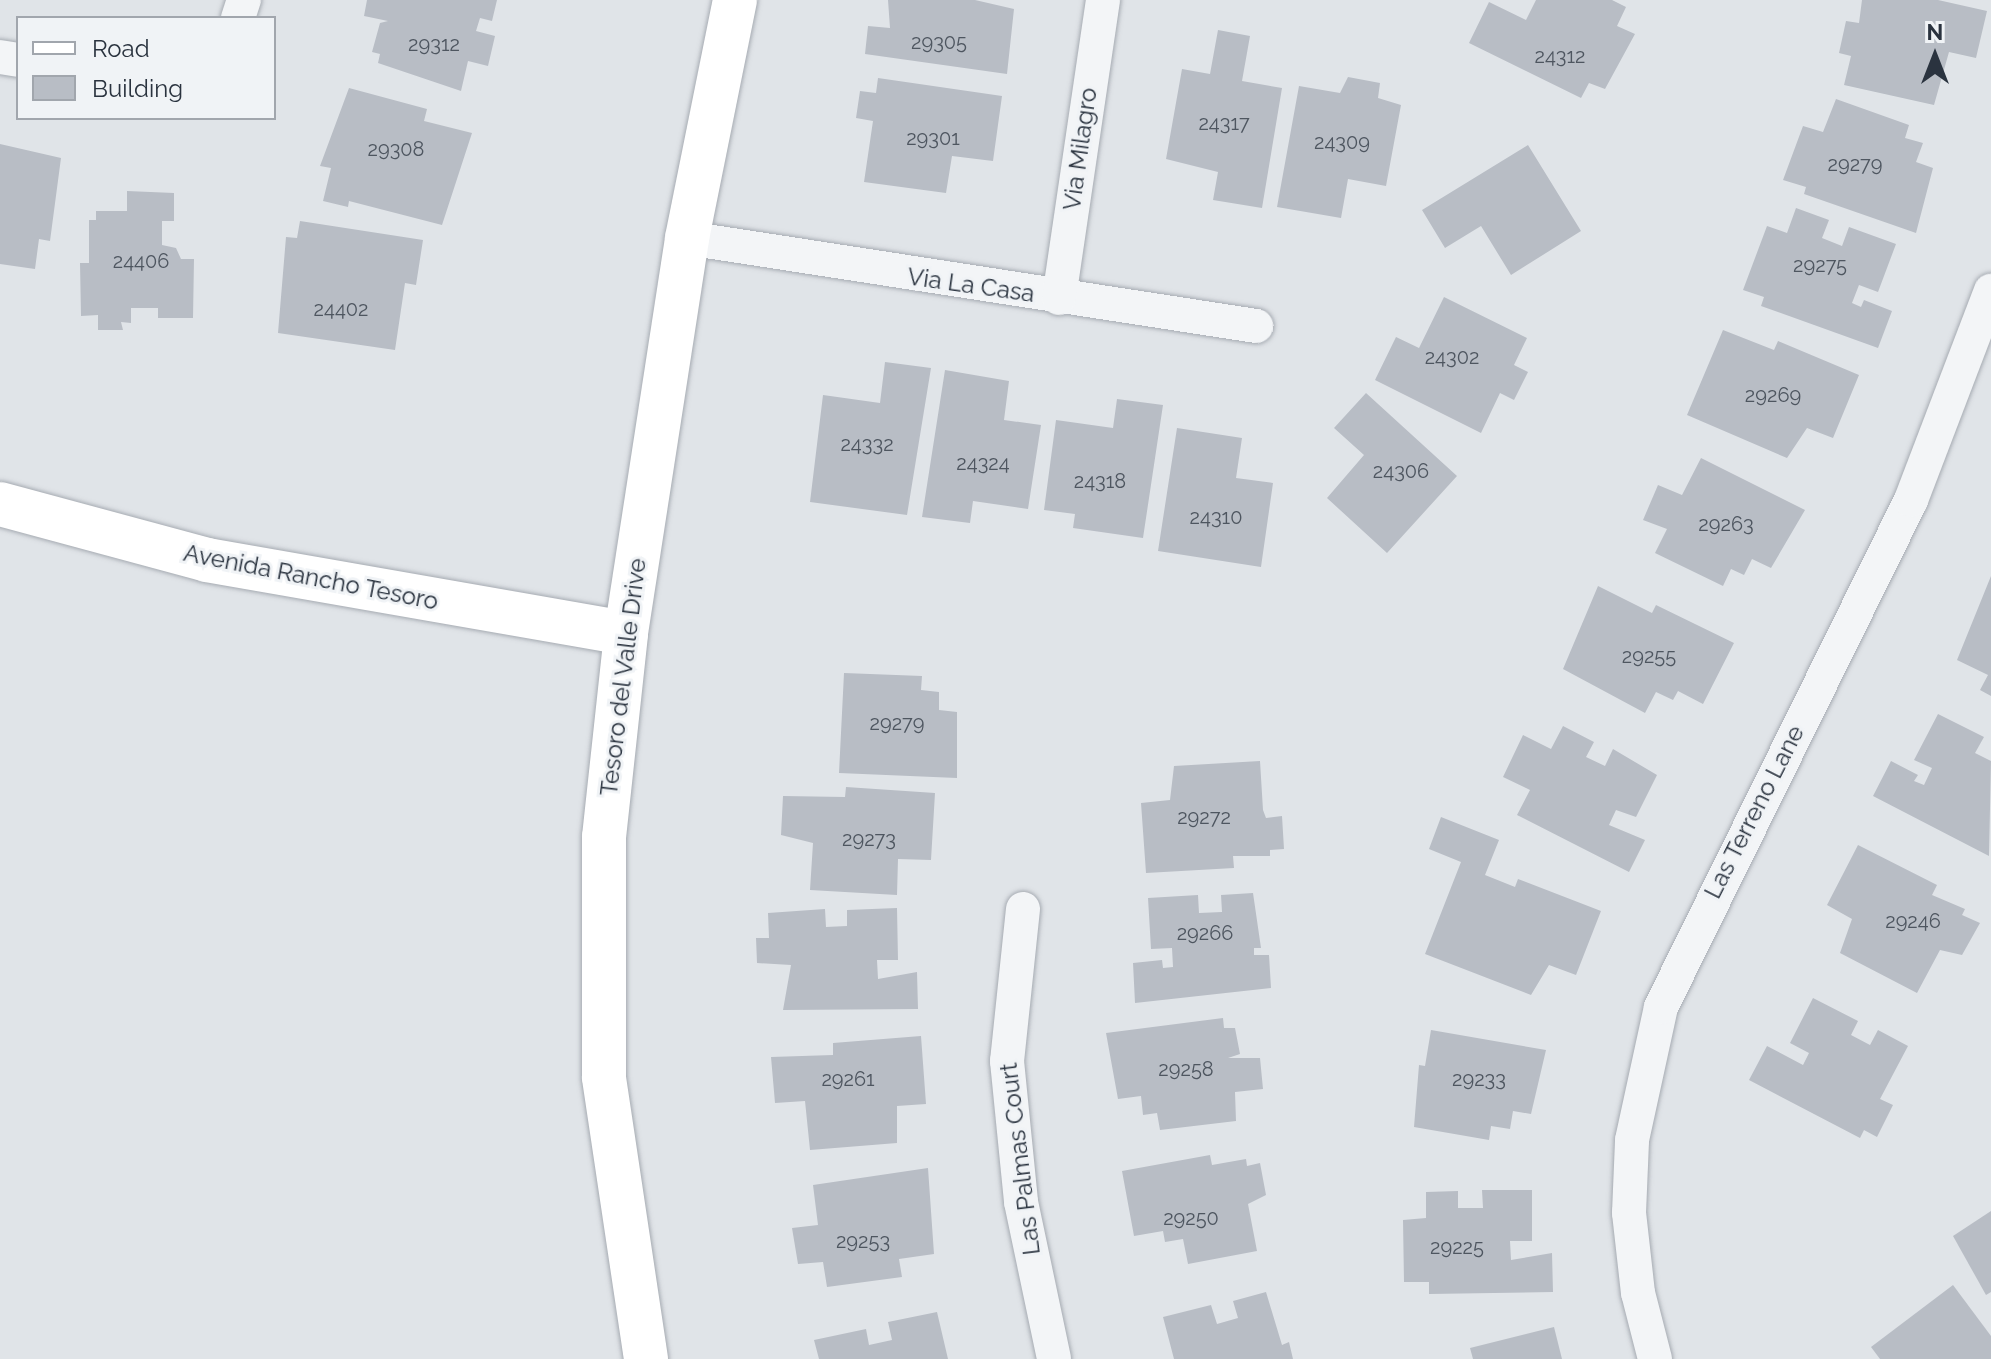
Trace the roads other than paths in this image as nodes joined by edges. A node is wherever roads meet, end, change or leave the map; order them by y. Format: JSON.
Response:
{"nodes":[{"id":1,"x":735,"y":0,"type":"edge"},
{"id":2,"x":1103,"y":0,"type":"edge"},
{"id":3,"x":687,"y":238,"type":"junction"},
{"id":4,"x":1991,"y":291,"type":"edge"},
{"id":5,"x":1059,"y":298,"type":"junction"},
{"id":6,"x":1256,"y":326,"type":"dead end"},
{"id":7,"x":0,"y":504,"type":"edge"},
{"id":8,"x":626,"y":633,"type":"junction"},
{"id":9,"x":1023,"y":909,"type":"dead end"},
{"id":10,"x":646,"y":1359,"type":"edge"},
{"id":11,"x":1054,"y":1359,"type":"edge"},
{"id":12,"x":1655,"y":1359,"type":"edge"}],
"edges":[{"from":1,"to":3,"type":"street","name":"Tesoro del Valle Drive"},
{"from":2,"to":5,"type":"street","name":"Via Milagro"},
{"from":3,"to":5,"type":"street","name":"Via La Casa"},
{"from":3,"to":8,"type":"street","name":"Tesoro del Valle Drive"},
{"from":4,"to":12,"type":"street","name":"Las Terreno Lane"},
{"from":5,"to":6,"type":"street","name":"Via La Casa"},
{"from":7,"to":8,"type":"street","name":"Avenida Rancho Tesoro"},
{"from":8,"to":10,"type":"street","name":"Tesoro del Valle Drive"},
{"from":9,"to":11,"type":"street","name":"Las Palmas Court"}]}
